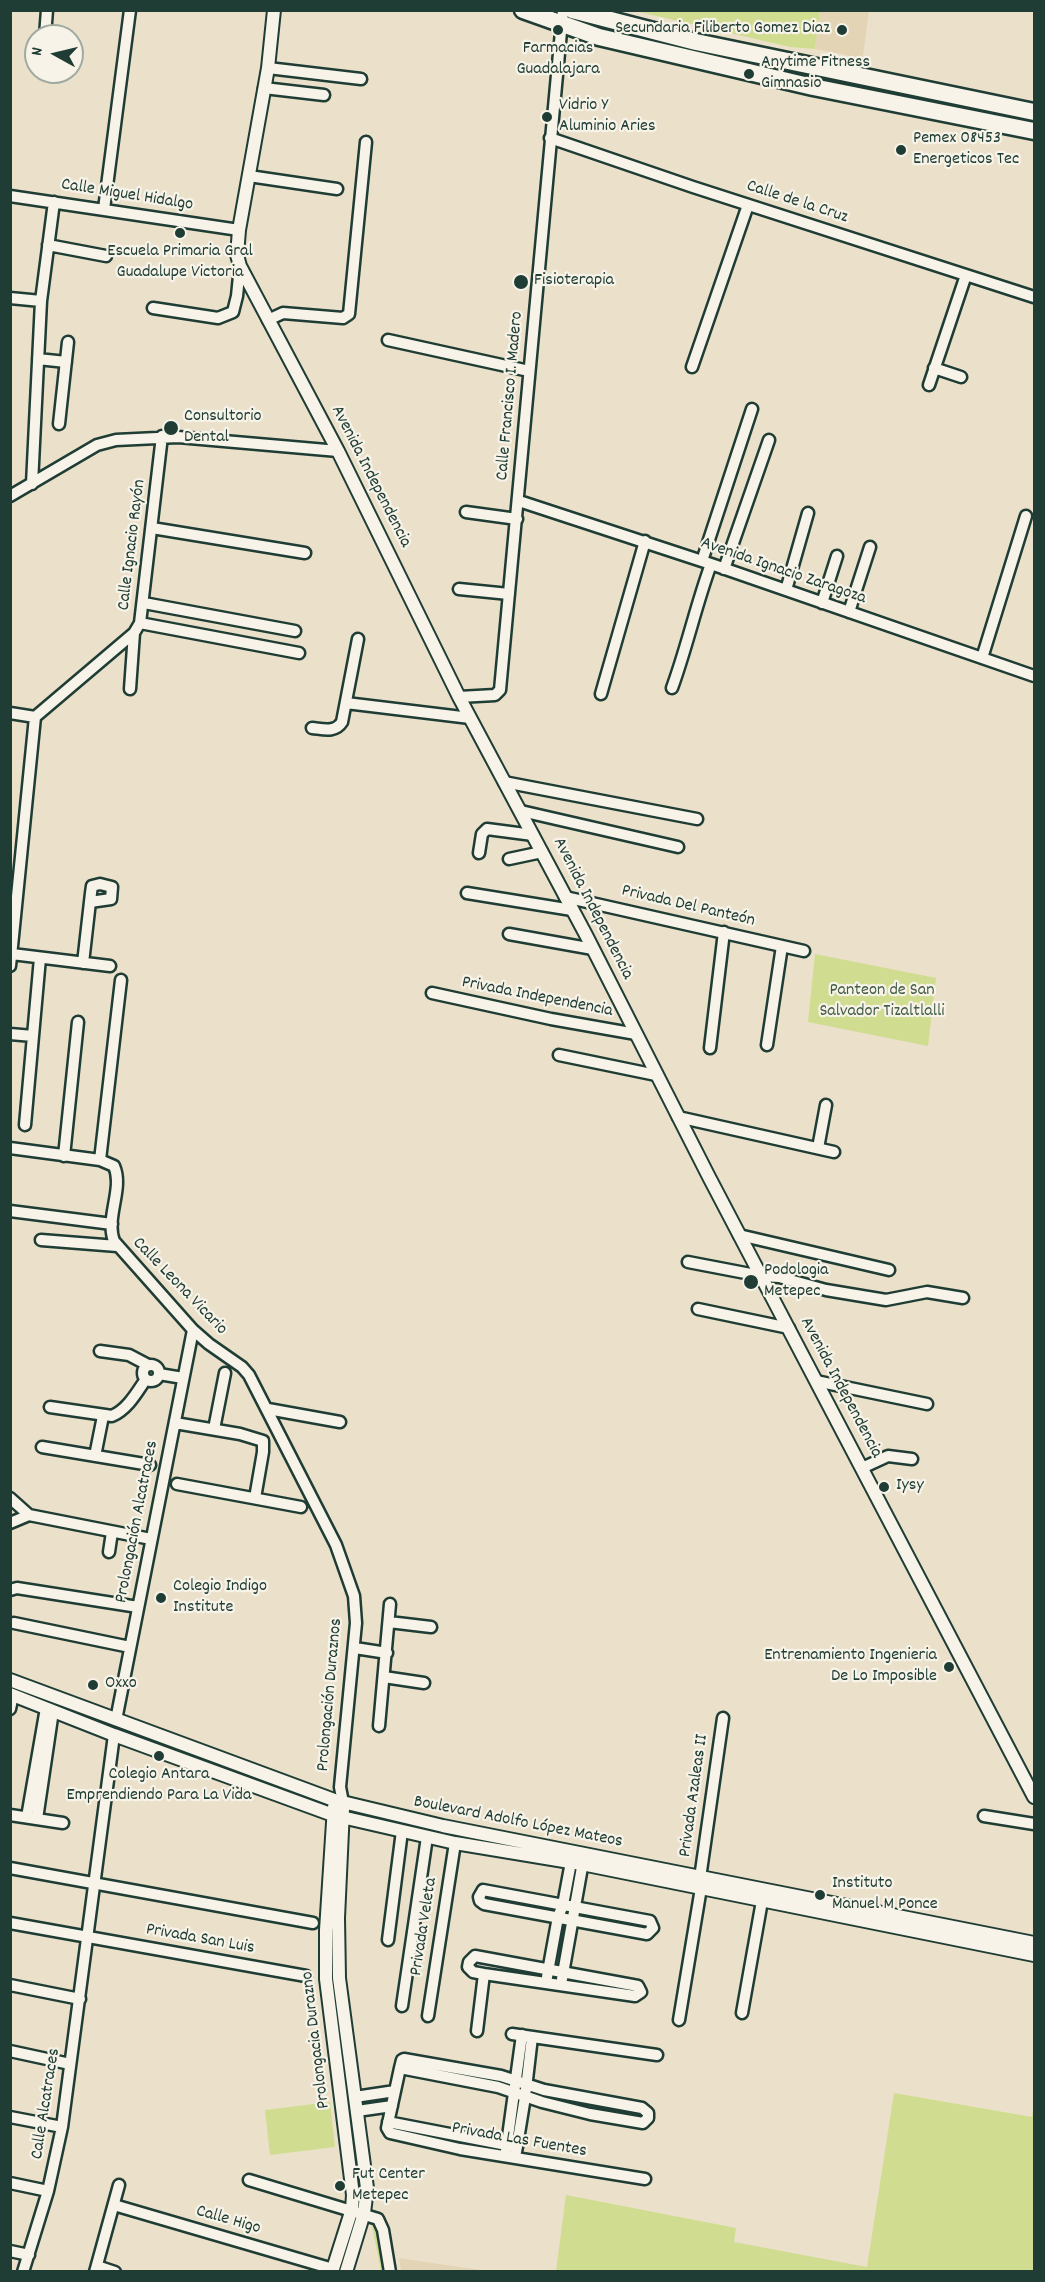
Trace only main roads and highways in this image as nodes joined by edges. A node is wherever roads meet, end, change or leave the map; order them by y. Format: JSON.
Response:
{"nodes":[{"id":1,"x":523,"y":10,"type":"edge"},
{"id":2,"x":570,"y":16,"type":"edge"},
{"id":3,"x":1035,"y":112,"type":"edge"},
{"id":4,"x":1035,"y":131,"type":"edge"}],
"edges":[{"from":1,"to":2,"type":"main road"},
{"from":2,"to":3,"type":"main road"},
{"from":2,"to":4,"type":"main road"}]}
